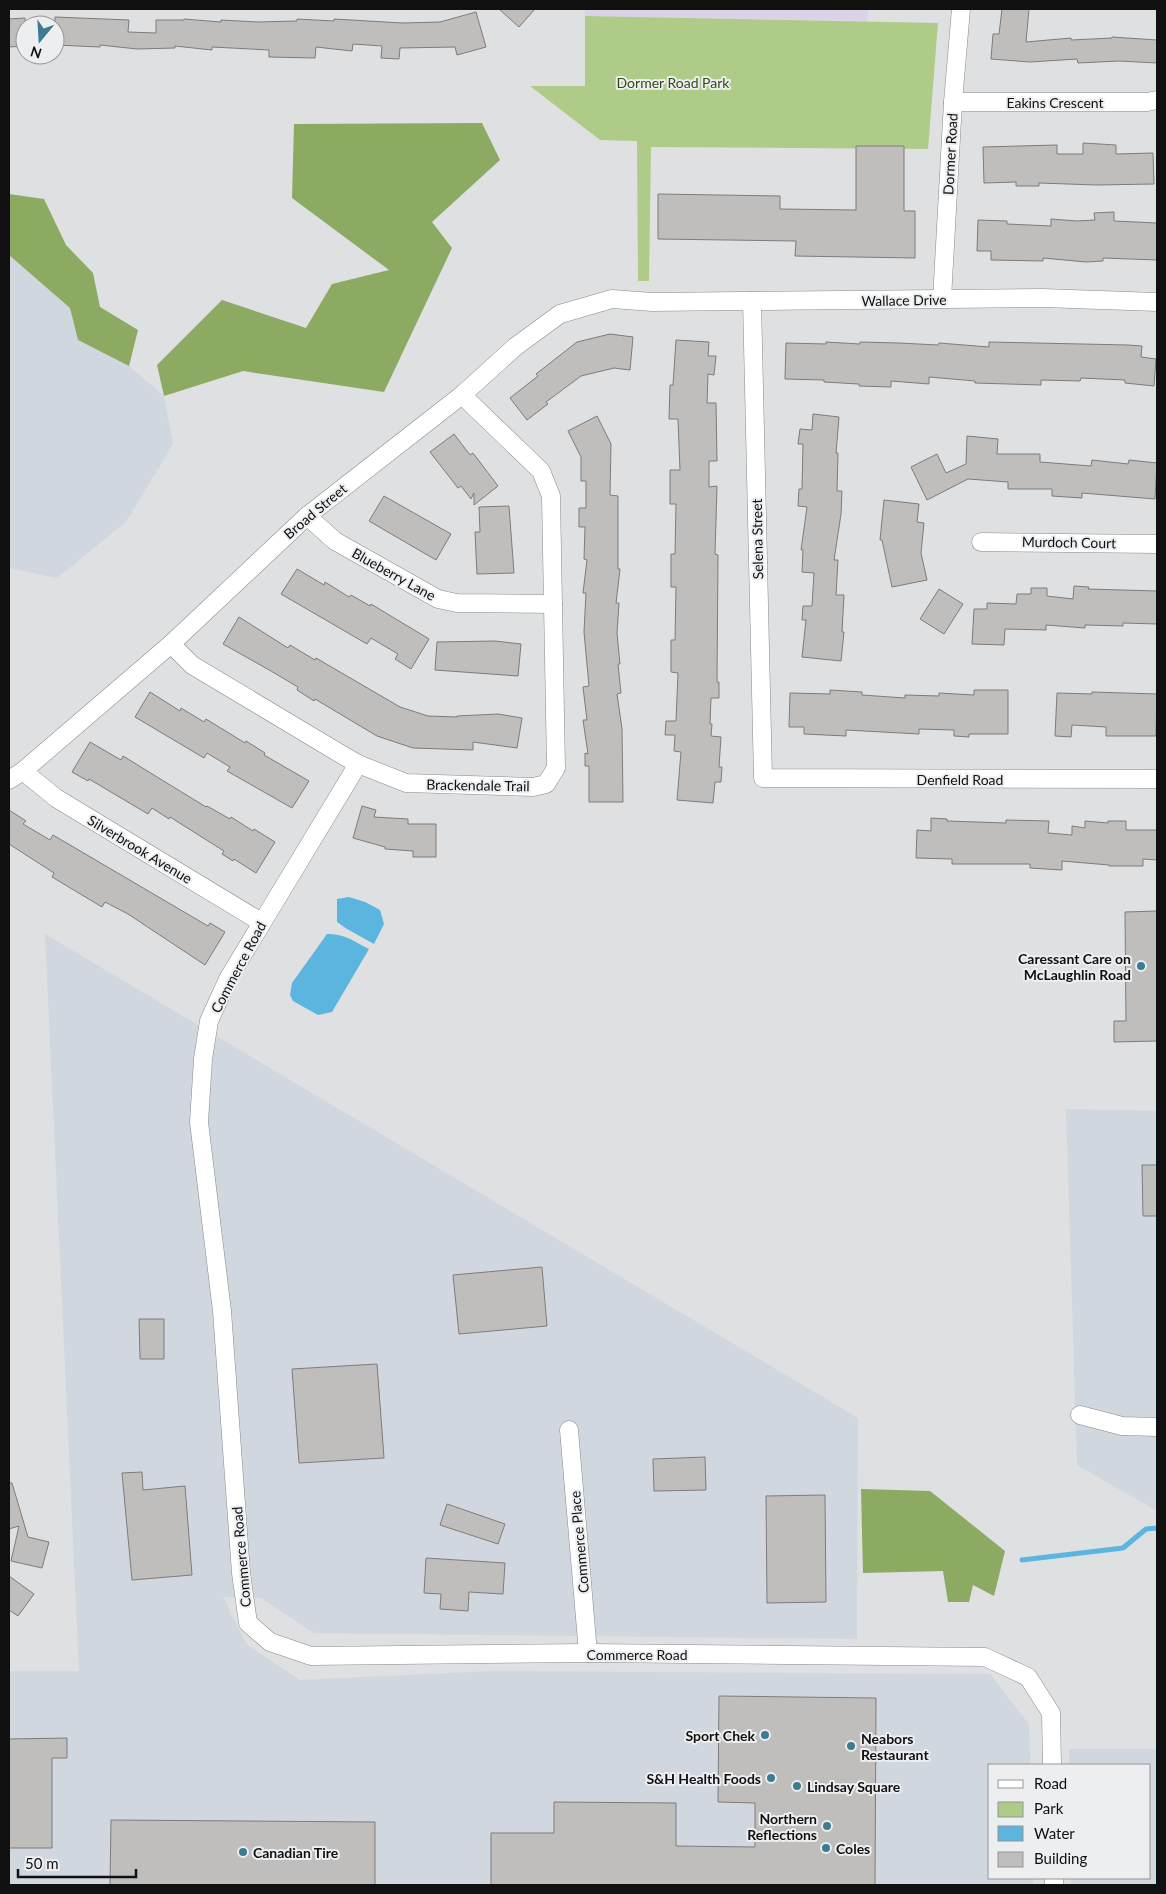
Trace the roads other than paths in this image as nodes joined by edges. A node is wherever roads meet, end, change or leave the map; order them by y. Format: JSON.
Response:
{"nodes":[{"id":1,"x":961,"y":9,"type":"edge"},
{"id":2,"x":1157,"y":100,"type":"edge"},
{"id":3,"x":953,"y":102,"type":"junction"},
{"id":4,"x":942,"y":299,"type":"junction"},
{"id":5,"x":752,"y":301,"type":"junction"},
{"id":6,"x":652,"y":302,"type":"joint"},
{"id":7,"x":1157,"y":302,"type":"edge"},
{"id":8,"x":462,"y":395,"type":"junction"},
{"id":9,"x":307,"y":516,"type":"junction"},
{"id":10,"x":981,"y":542,"type":"dead end"},
{"id":11,"x":1157,"y":544,"type":"edge"},
{"id":12,"x":553,"y":604,"type":"junction"},
{"id":13,"x":171,"y":644,"type":"junction"},
{"id":14,"x":358,"y":764,"type":"junction"},
{"id":15,"x":16,"y":775,"type":"edge"},
{"id":16,"x":763,"y":778,"type":"joint"},
{"id":17,"x":1157,"y":780,"type":"edge"},
{"id":18,"x":261,"y":922,"type":"junction"},
{"id":19,"x":1080,"y":1415,"type":"dead end"},
{"id":20,"x":1157,"y":1427,"type":"edge"},
{"id":21,"x":569,"y":1430,"type":"dead end"},
{"id":22,"x":588,"y":1653,"type":"junction"},
{"id":23,"x":1052,"y":1764,"type":"edge"}],
"edges":[{"from":1,"to":3,"type":"street","name":"Dormer Road"},
{"from":2,"to":3,"type":"street","name":"Eakins Crescent"},
{"from":3,"to":4,"type":"street","name":"Dormer Road"},
{"from":4,"to":5,"type":"street","name":"Wallace Drive"},
{"from":4,"to":7,"type":"street","name":"Wallace Drive"},
{"from":5,"to":6,"type":"street","name":"Wallace Drive"},
{"from":5,"to":16,"type":"street","name":"Selena Street"},
{"from":6,"to":8,"type":"street","name":"Broad Street"},
{"from":8,"to":9,"type":"street","name":"Broad Street"},
{"from":8,"to":12,"type":"street","name":"Brackendale Trail"},
{"from":9,"to":12,"type":"street","name":"Blueberry Lane"},
{"from":9,"to":13,"type":"street","name":"Broad Street"},
{"from":10,"to":11,"type":"street","name":"Murdoch Court"},
{"from":12,"to":14,"type":"street","name":"Brackendale Trail"},
{"from":13,"to":14,"type":"street","name":"Brackendale Trail"},
{"from":13,"to":15,"type":"street","name":"Broad Street"},
{"from":14,"to":18,"type":"street","name":"Commerce Road"},
{"from":15,"to":18,"type":"street","name":"Silverbrook Avenue"},
{"from":16,"to":17,"type":"street","name":"Denfield Road"},
{"from":18,"to":22,"type":"street","name":"Commerce Road"},
{"from":19,"to":20,"type":"street"},
{"from":21,"to":22,"type":"street","name":"Commerce Place"},
{"from":22,"to":23,"type":"street","name":"Commerce Road"}]}
